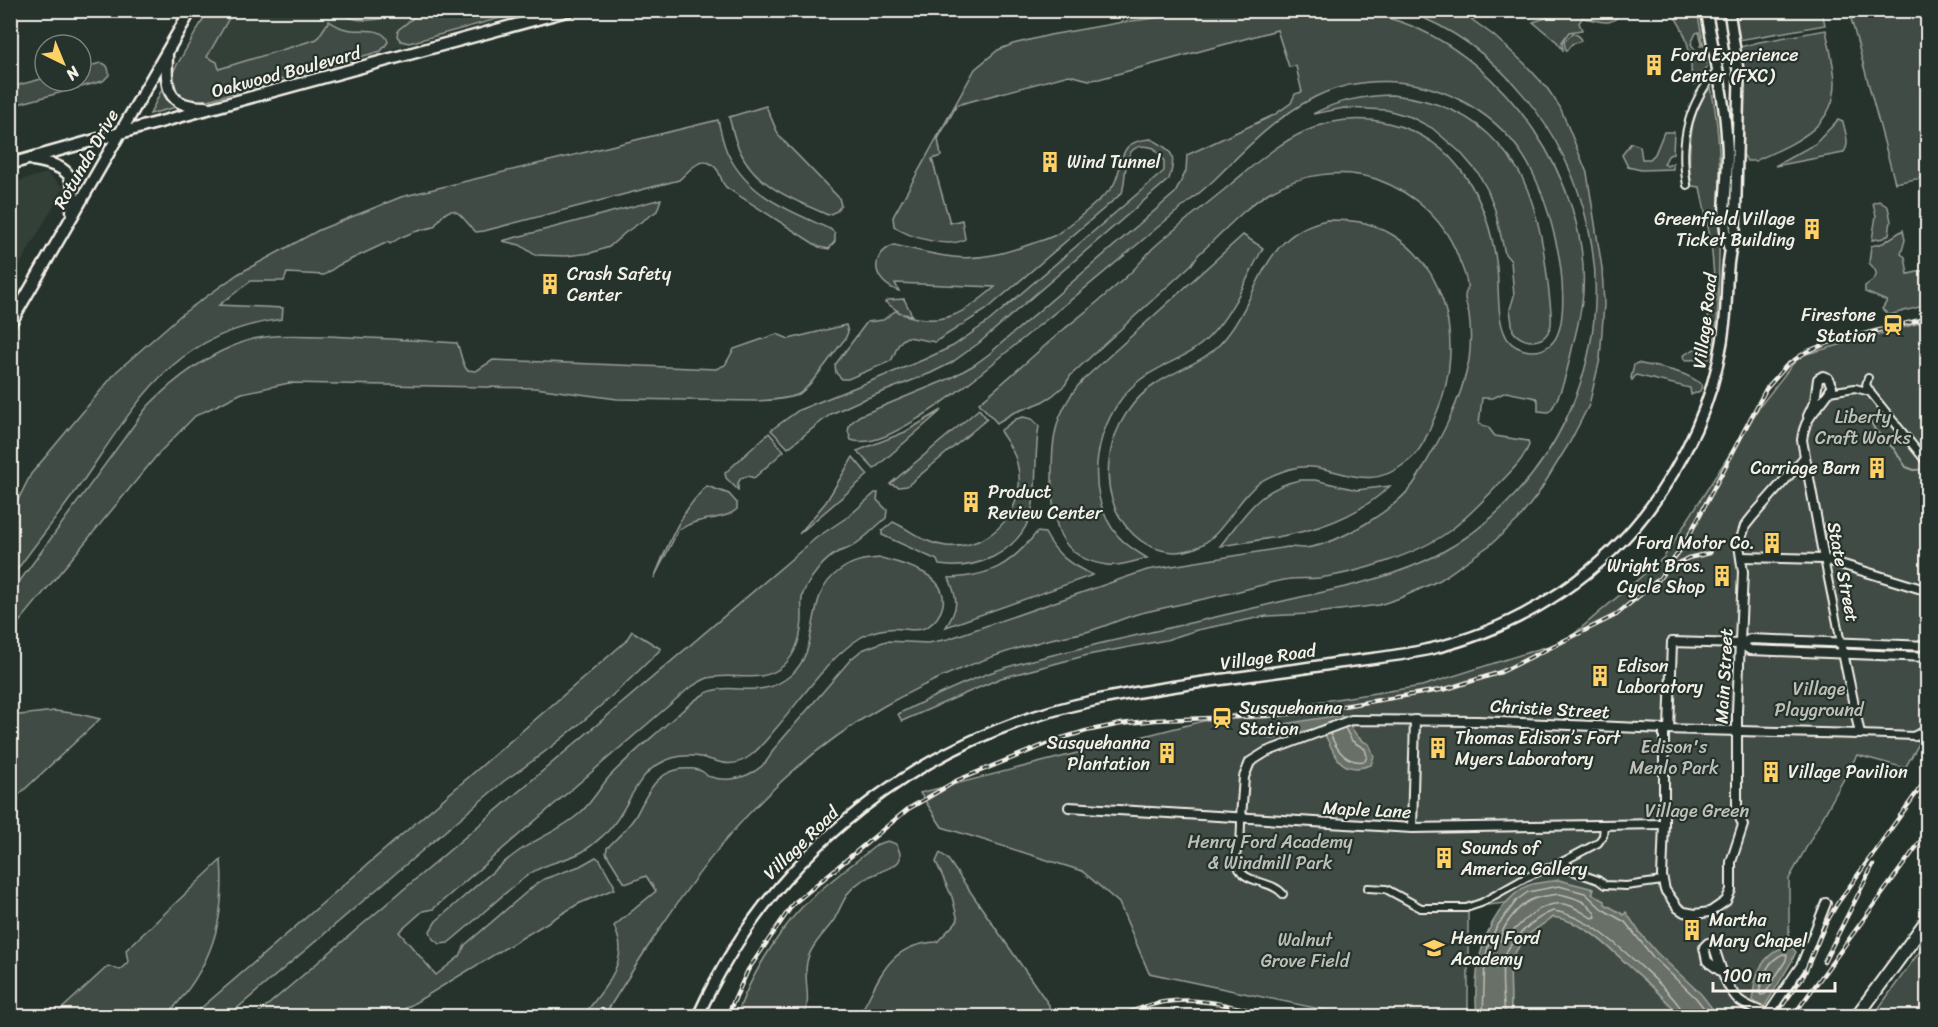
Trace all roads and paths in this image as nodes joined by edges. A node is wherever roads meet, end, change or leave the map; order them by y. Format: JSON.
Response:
{"nodes":[{"id":1,"x":191,"y":10,"type":"edge"},
{"id":2,"x":570,"y":10,"type":"edge"},
{"id":3,"x":1706,"y":10,"type":"edge"},
{"id":4,"x":1729,"y":10,"type":"edge"},
{"id":5,"x":167,"y":52,"type":"junction"},
{"id":6,"x":1718,"y":70,"type":"junction"},
{"id":7,"x":217,"y":108,"type":"junction"},
{"id":8,"x":120,"y":133,"type":"junction"},
{"id":9,"x":29,"y":159,"type":"junction"},
{"id":10,"x":10,"y":165,"type":"edge"},
{"id":11,"x":1687,"y":185,"type":"dead end"},
{"id":12,"x":70,"y":221,"type":"junction"},
{"id":13,"x":1730,"y":249,"type":"junction"},
{"id":14,"x":10,"y":324,"type":"edge"},
{"id":15,"x":1868,"y":378,"type":"dead end"},
{"id":16,"x":1829,"y":392,"type":"junction"},
{"id":17,"x":1870,"y":392,"type":"junction"},
{"id":18,"x":1808,"y":416,"type":"junction"},
{"id":19,"x":1805,"y":457,"type":"junction"},
{"id":20,"x":1928,"y":464,"type":"edge"},
{"id":21,"x":1741,"y":557,"type":"junction"},
{"id":22,"x":1824,"y":559,"type":"junction"},
{"id":23,"x":1928,"y":591,"type":"edge"},
{"id":24,"x":1842,"y":643,"type":"junction"},
{"id":25,"x":1741,"y":644,"type":"junction"},
{"id":26,"x":1928,"y":645,"type":"edge"},
{"id":27,"x":1843,"y":654,"type":"junction"},
{"id":28,"x":1928,"y":657,"type":"edge"},
{"id":29,"x":1415,"y":720,"type":"junction"},
{"id":30,"x":1928,"y":728,"type":"edge"},
{"id":31,"x":1666,"y":729,"type":"junction"},
{"id":32,"x":1736,"y":731,"type":"junction"},
{"id":33,"x":1860,"y":734,"type":"junction"},
{"id":34,"x":1915,"y":736,"type":"joint"},
{"id":35,"x":1069,"y":807,"type":"dead end"},
{"id":36,"x":1241,"y":818,"type":"junction"},
{"id":37,"x":1665,"y":824,"type":"junction"},
{"id":38,"x":1604,"y":825,"type":"junction"},
{"id":39,"x":1412,"y":828,"type":"junction"},
{"id":40,"x":1564,"y":861,"type":"junction"},
{"id":41,"x":1662,"y":881,"type":"junction"},
{"id":42,"x":1368,"y":888,"type":"dead end"},
{"id":43,"x":1283,"y":894,"type":"dead end"},
{"id":44,"x":1826,"y":903,"type":"dead end"},
{"id":45,"x":1928,"y":919,"type":"edge"},
{"id":46,"x":1723,"y":973,"type":"dead end"},
{"id":47,"x":1768,"y":1016,"type":"edge"},
{"id":48,"x":698,"y":1017,"type":"edge"},
{"id":49,"x":1857,"y":1017,"type":"edge"}],
"edges":[{"from":1,"to":5,"type":"main road","name":"Rotunda Drive"},
{"from":2,"to":7,"type":"main road","name":"Oakwood Boulevard"},
{"from":3,"to":6,"type":"street","name":"Village Road"},
{"from":4,"to":13,"type":"street","name":"Village Road"},
{"from":5,"to":7,"type":"main road"},
{"from":5,"to":8,"type":"main road","name":"Rotunda Drive"},
{"from":6,"to":11,"type":"street"},
{"from":6,"to":13,"type":"street","name":"Village Road"},
{"from":7,"to":8,"type":"main road","name":"Oakwood Boulevard"},
{"from":8,"to":9,"type":"main road","name":"Oakwood Boulevard"},
{"from":8,"to":12,"type":"main road","name":"Rotunda Drive"},
{"from":9,"to":10,"type":"main road","name":"Oakwood Boulevard"},
{"from":9,"to":12,"type":"main road"},
{"from":12,"to":14,"type":"main road","name":"Rotunda Drive"},
{"from":13,"to":48,"type":"street","name":"Village Road"},
{"from":15,"to":17,"type":"street"},
{"from":16,"to":17,"type":"street"},
{"from":16,"to":18,"type":"street"},
{"from":16,"to":18,"type":"street","name":"State Street"},
{"from":17,"to":20,"type":"street"},
{"from":18,"to":19,"type":"street","name":"State Street"},
{"from":19,"to":21,"type":"street","name":"Main Street"},
{"from":19,"to":22,"type":"street","name":"State Street"},
{"from":21,"to":22,"type":"street"},
{"from":21,"to":25,"type":"street","name":"Main Street"},
{"from":22,"to":23,"type":"street"},
{"from":22,"to":24,"type":"street","name":"State Street"},
{"from":24,"to":25,"type":"street"},
{"from":24,"to":26,"type":"street"},
{"from":24,"to":27,"type":"street","name":"State Street"},
{"from":25,"to":27,"type":"street"},
{"from":25,"to":31,"type":"street"},
{"from":25,"to":32,"type":"street","name":"Main Street"},
{"from":27,"to":28,"type":"street"},
{"from":27,"to":33,"type":"street","name":"State Street"},
{"from":29,"to":31,"type":"street","name":"Christie Street"},
{"from":29,"to":36,"type":"street","name":"Christie Street"},
{"from":29,"to":39,"type":"street"},
{"from":30,"to":34,"type":"street"},
{"from":31,"to":32,"type":"street","name":"Christie Street"},
{"from":31,"to":37,"type":"street"},
{"from":32,"to":33,"type":"street","name":"Christie Street"},
{"from":32,"to":41,"type":"street","name":"Main Street"},
{"from":33,"to":34,"type":"street","name":"Christie Street"},
{"from":35,"to":36,"type":"street","name":"Maple Lane"},
{"from":36,"to":39,"type":"street","name":"Maple Lane"},
{"from":36,"to":43,"type":"street"},
{"from":37,"to":38,"type":"street","name":"Maple Lane"},
{"from":37,"to":41,"type":"street"},
{"from":38,"to":39,"type":"street","name":"Maple Lane"},
{"from":38,"to":40,"type":"street"},
{"from":40,"to":41,"type":"street"},
{"from":40,"to":42,"type":"street"},
{"from":44,"to":47,"type":"street"},
{"from":45,"to":49,"type":"main road"},
{"from":46,"to":47,"type":"street"}]}
